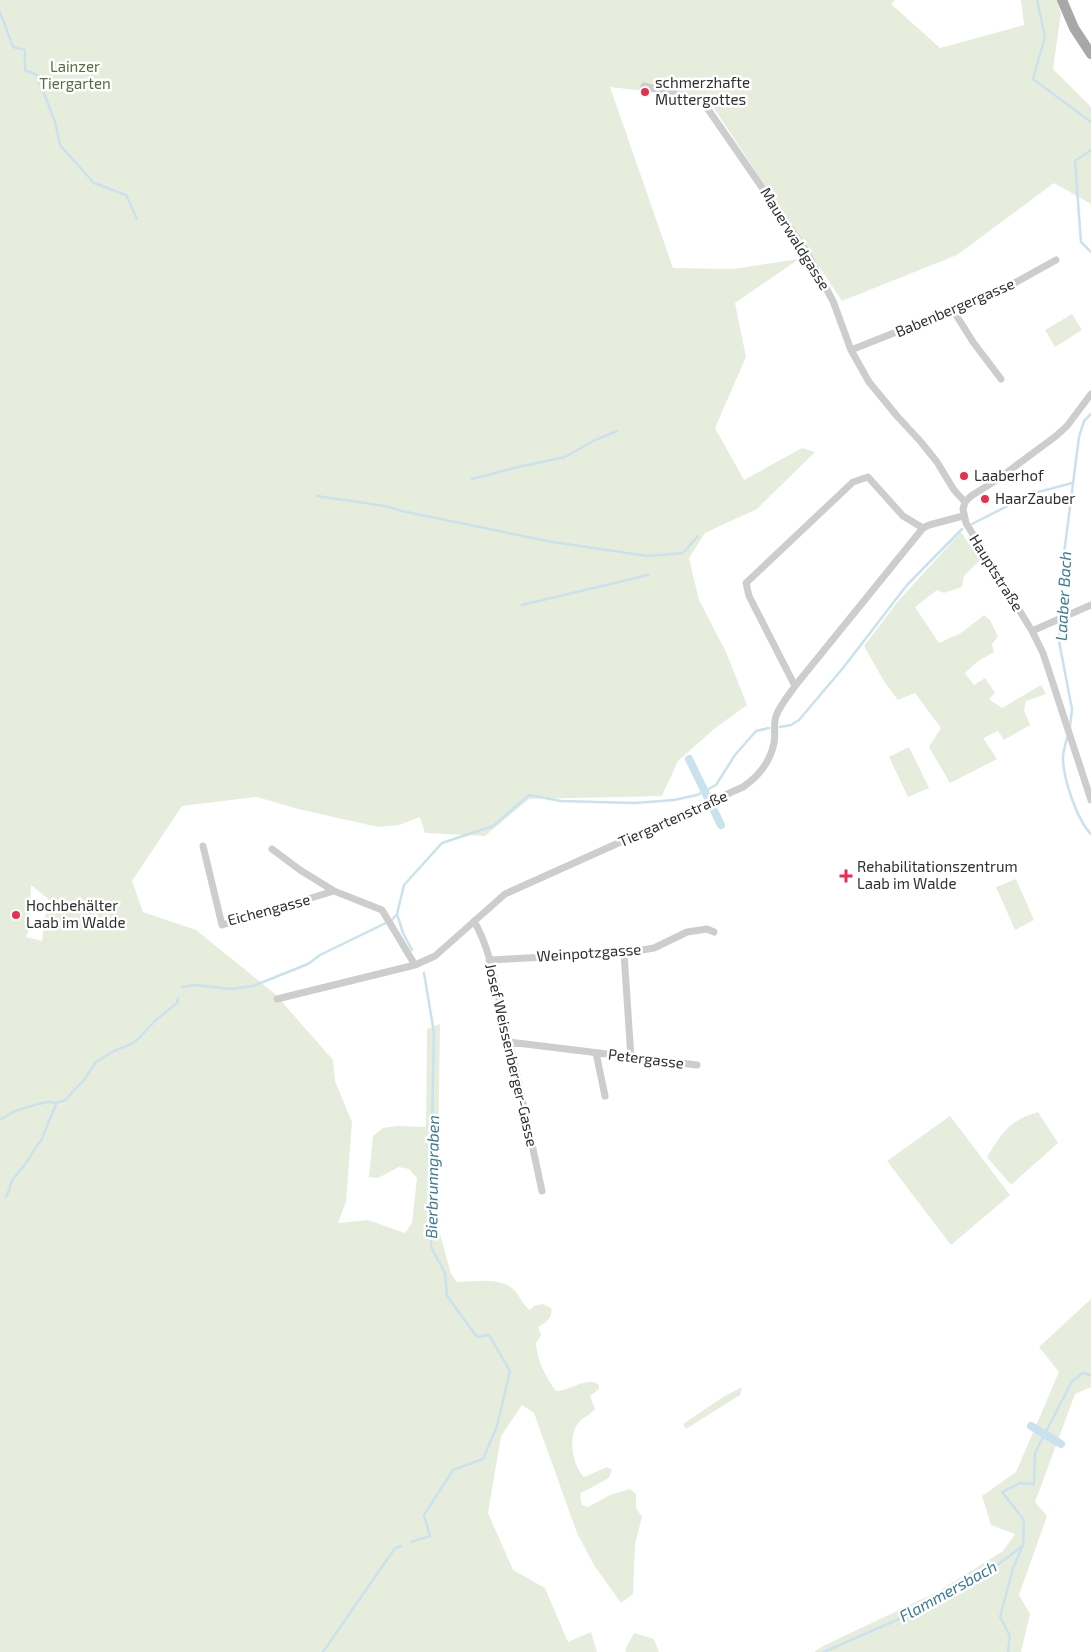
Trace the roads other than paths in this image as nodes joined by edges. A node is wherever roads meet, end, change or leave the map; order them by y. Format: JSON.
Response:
{"nodes":[{"id":1,"x":1062,"y":0,"type":"edge"},
{"id":2,"x":1091,"y":54,"type":"edge"},
{"id":3,"x":644,"y":86,"type":"dead end"},
{"id":4,"x":1056,"y":260,"type":"dead end"},
{"id":5,"x":953,"y":310,"type":"junction"},
{"id":6,"x":851,"y":350,"type":"junction"},
{"id":7,"x":1001,"y":379,"type":"dead end"},
{"id":8,"x":1091,"y":394,"type":"edge"},
{"id":9,"x":965,"y":502,"type":"junction"},
{"id":10,"x":963,"y":516,"type":"junction"},
{"id":11,"x":922,"y":528,"type":"junction"},
{"id":12,"x":1091,"y":605,"type":"edge"},
{"id":13,"x":1032,"y":631,"type":"junction"},
{"id":14,"x":795,"y":686,"type":"junction"},
{"id":15,"x":1091,"y":800,"type":"edge"},
{"id":16,"x":203,"y":846,"type":"dead end"},
{"id":17,"x":272,"y":849,"type":"dead end"},
{"id":18,"x":334,"y":892,"type":"junction"},
{"id":19,"x":474,"y":921,"type":"junction"},
{"id":20,"x":714,"y":932,"type":"dead end"},
{"id":21,"x":624,"y":953,"type":"junction"},
{"id":22,"x":489,"y":960,"type":"junction"},
{"id":23,"x":415,"y":965,"type":"junction"},
{"id":24,"x":277,"y":999,"type":"dead end"},
{"id":25,"x":510,"y":1042,"type":"junction"},
{"id":26,"x":596,"y":1053,"type":"junction"},
{"id":27,"x":631,"y":1058,"type":"junction"},
{"id":28,"x":697,"y":1065,"type":"dead end"},
{"id":29,"x":605,"y":1096,"type":"dead end"},
{"id":30,"x":542,"y":1191,"type":"dead end"}],
"edges":[{"from":1,"to":2,"type":"main road"},
{"from":3,"to":6,"type":"street","name":"Mauerwaldgasse"},
{"from":4,"to":5,"type":"street","name":"Babenbergergasse"},
{"from":5,"to":6,"type":"street","name":"Babenbergergasse"},
{"from":5,"to":7,"type":"street"},
{"from":6,"to":9,"type":"street","name":"Mauerwaldgasse"},
{"from":8,"to":9,"type":"street"},
{"from":9,"to":10,"type":"street","name":"Hauptstraße"},
{"from":10,"to":11,"type":"street"},
{"from":10,"to":13,"type":"street","name":"Hauptstraße"},
{"from":11,"to":14,"type":"street","name":"Tiergartenstraße"},
{"from":11,"to":14,"type":"street"},
{"from":12,"to":13,"type":"street"},
{"from":13,"to":15,"type":"street","name":"Hauptstraße"},
{"from":14,"to":19,"type":"street","name":"Tiergartenstraße"},
{"from":16,"to":18,"type":"street","name":"Eichengasse"},
{"from":17,"to":18,"type":"street"},
{"from":18,"to":23,"type":"street"},
{"from":19,"to":22,"type":"street","name":"Josef Weissenberger-Gasse"},
{"from":19,"to":23,"type":"street","name":"Tiergartenstraße"},
{"from":20,"to":21,"type":"street","name":"Weinpotzgasse"},
{"from":21,"to":22,"type":"street","name":"Weinpotzgasse"},
{"from":21,"to":27,"type":"street"},
{"from":22,"to":25,"type":"street","name":"Josef Weissenberger-Gasse"},
{"from":23,"to":24,"type":"street","name":"Tiergartenstraße"},
{"from":25,"to":26,"type":"street","name":"Petergasse"},
{"from":25,"to":30,"type":"street","name":"Josef Weissenberger-Gasse"},
{"from":26,"to":27,"type":"street","name":"Petergasse"},
{"from":26,"to":29,"type":"street","name":"Petergasse"},
{"from":27,"to":28,"type":"street","name":"Petergasse"}]}
